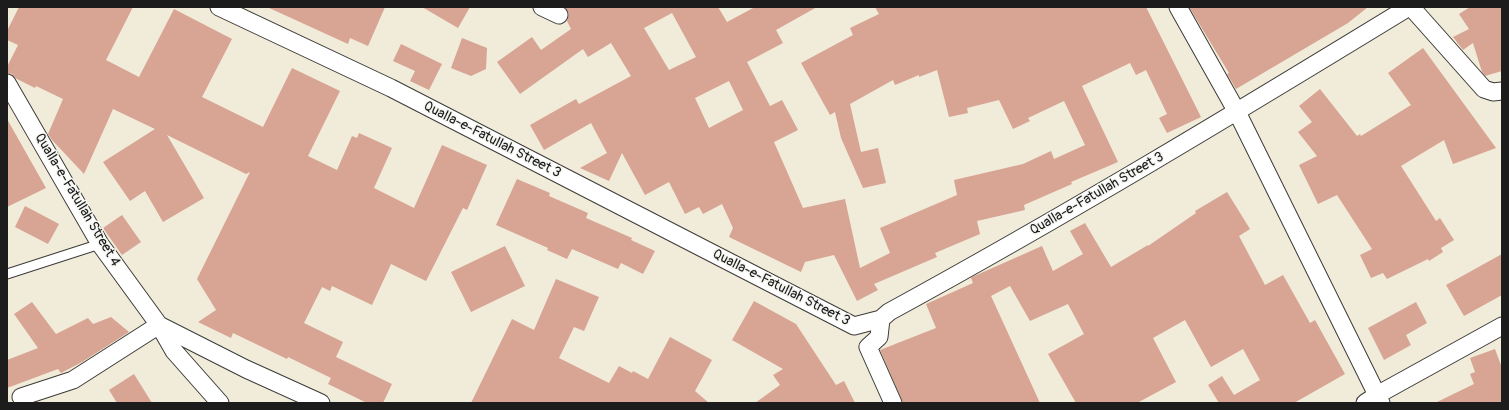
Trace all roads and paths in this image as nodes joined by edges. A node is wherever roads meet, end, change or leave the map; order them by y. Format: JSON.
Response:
{"nodes":[{"id":1,"x":219,"y":7,"type":"edge"},
{"id":2,"x":542,"y":7,"type":"edge"},
{"id":3,"x":1178,"y":7,"type":"edge"},
{"id":4,"x":1410,"y":7,"type":"edge"},
{"id":5,"x":559,"y":15,"type":"dead end"},
{"id":6,"x":7,"y":83,"type":"edge"},
{"id":7,"x":1502,"y":91,"type":"edge"},
{"id":8,"x":1237,"y":112,"type":"junction"},
{"id":9,"x":100,"y":244,"type":"junction"},
{"id":10,"x":7,"y":274,"type":"edge"},
{"id":11,"x":881,"y":319,"type":"junction"},
{"id":12,"x":159,"y":325,"type":"junction"},
{"id":13,"x":1502,"y":326,"type":"edge"},
{"id":14,"x":21,"y":397,"type":"dead end"},
{"id":15,"x":1375,"y":400,"type":"edge"},
{"id":16,"x":220,"y":403,"type":"edge"},
{"id":17,"x":320,"y":403,"type":"edge"},
{"id":18,"x":893,"y":403,"type":"edge"}],
"edges":[{"from":1,"to":11,"type":"street","name":"Qualla-e-Fatullah Street 3"},
{"from":2,"to":5,"type":"street"},
{"from":3,"to":8,"type":"street"},
{"from":4,"to":7,"type":"street"},
{"from":4,"to":8,"type":"street","name":"Qualla-e-Fatullah Street 3"},
{"from":6,"to":9,"type":"street","name":"Qualla-e-Fatullah Street 4"},
{"from":8,"to":11,"type":"street","name":"Qualla-e-Fatullah Street 3"},
{"from":8,"to":15,"type":"street"},
{"from":9,"to":10,"type":"lane"},
{"from":9,"to":12,"type":"street","name":"Qualla-e-Fatullah Street 4"},
{"from":11,"to":18,"type":"street"},
{"from":12,"to":14,"type":"street"},
{"from":12,"to":16,"type":"street"},
{"from":12,"to":17,"type":"street","name":"Qualla-e-Fatullah Street 4"},
{"from":13,"to":15,"type":"street"}]}
